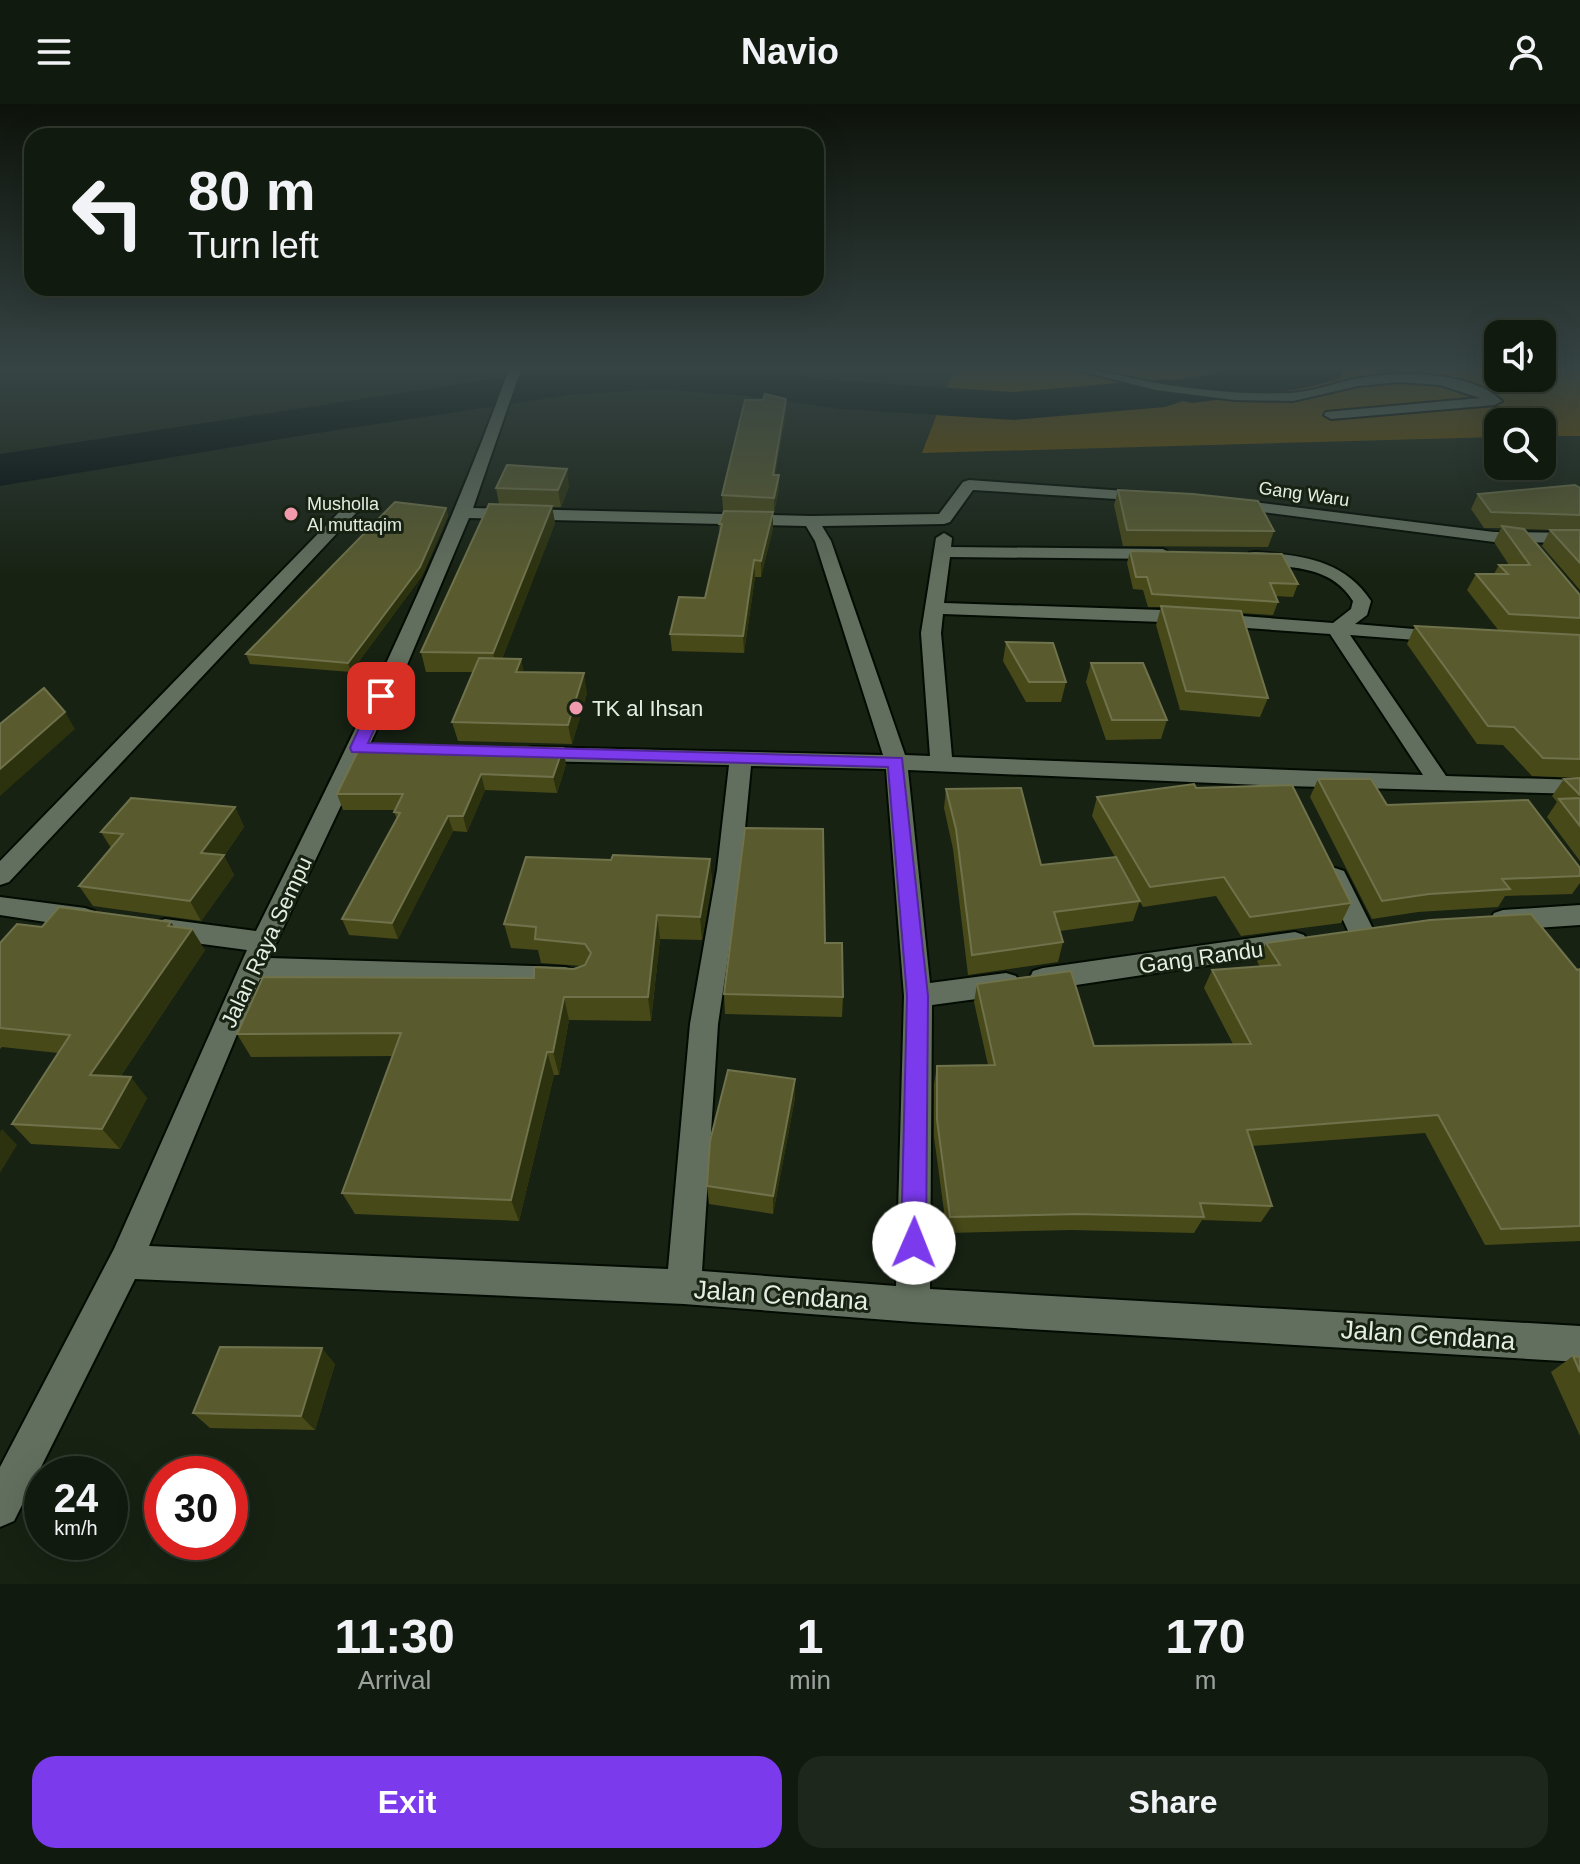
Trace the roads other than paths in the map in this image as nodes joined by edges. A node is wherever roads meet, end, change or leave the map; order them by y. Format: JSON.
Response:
{"nodes":[{"id":1,"x":493,"y":438,"type":"edge"},
{"id":2,"x":1169,"y":498,"type":"edge"},
{"id":3,"x":1212,"y":503,"type":"edge"},
{"id":4,"x":358,"y":506,"type":"dead end"},
{"id":5,"x":463,"y":513,"type":"junction"},
{"id":6,"x":944,"y":519,"type":"junction"},
{"id":7,"x":811,"y":521,"type":"junction"},
{"id":8,"x":1580,"y":538,"type":"edge"},
{"id":9,"x":941,"y":552,"type":"junction"},
{"id":10,"x":1187,"y":555,"type":"edge"},
{"id":11,"x":1232,"y":556,"type":"edge"},
{"id":12,"x":935,"y":608,"type":"junction"},
{"id":13,"x":1336,"y":629,"type":"junction"},
{"id":14,"x":1458,"y":637,"type":"edge"},
{"id":15,"x":358,"y":748,"type":"junction"},
{"id":16,"x":386,"y":750,"type":"edge"},
{"id":17,"x":509,"y":754,"type":"edge"},
{"id":18,"x":741,"y":759,"type":"junction"},
{"id":19,"x":896,"y":762,"type":"junction"},
{"id":20,"x":942,"y":764,"type":"junction"},
{"id":21,"x":1286,"y":779,"type":"junction"},
{"id":22,"x":1440,"y":784,"type":"junction"},
{"id":23,"x":1508,"y":785,"type":"junction"},
{"id":24,"x":1580,"y":787,"type":"edge"},
{"id":25,"x":1300,"y":807,"type":"edge"},
{"id":26,"x":1526,"y":810,"type":"edge"},
{"id":27,"x":1327,"y":863,"type":"edge"},
{"id":28,"x":0,"y":876,"type":"edge"},
{"id":29,"x":0,"y":906,"type":"edge"},
{"id":30,"x":1580,"y":915,"type":"edge"},
{"id":31,"x":116,"y":922,"type":"edge"},
{"id":32,"x":1477,"y":922,"type":"edge"},
{"id":33,"x":146,"y":926,"type":"edge"},
{"id":34,"x":1390,"y":929,"type":"edge"},
{"id":35,"x":1362,"y":933,"type":"junction"},
{"id":36,"x":264,"y":942,"type":"junction"},
{"id":37,"x":251,"y":968,"type":"junction"},
{"id":38,"x":579,"y":978,"type":"edge"},
{"id":39,"x":918,"y":996,"type":"junction"},
{"id":40,"x":126,"y":1262,"type":"junction"},
{"id":41,"x":684,"y":1287,"type":"junction"},
{"id":42,"x":913,"y":1305,"type":"junction"},
{"id":43,"x":1580,"y":1344,"type":"edge"},
{"id":44,"x":0,"y":1507,"type":"edge"}],
"edges":[{"from":1,"to":5,"type":"street","name":"Jalan Raya Sempu"},
{"from":2,"to":6,"type":"street"},
{"from":3,"to":8,"type":"street","name":"Gang Waru"},
{"from":4,"to":28,"type":"street"},
{"from":5,"to":7,"type":"street"},
{"from":5,"to":15,"type":"street","name":"Jalan Raya Sempu"},
{"from":6,"to":7,"type":"street"},
{"from":6,"to":9,"type":"street"},
{"from":7,"to":19,"type":"street"},
{"from":9,"to":10,"type":"street"},
{"from":9,"to":12,"type":"street"},
{"from":11,"to":13,"type":"street"},
{"from":12,"to":13,"type":"street"},
{"from":12,"to":20,"type":"street"},
{"from":13,"to":14,"type":"street"},
{"from":13,"to":22,"type":"street"},
{"from":15,"to":16,"type":"street"},
{"from":15,"to":36,"type":"street","name":"Jalan Raya Sempu"},
{"from":17,"to":18,"type":"street"},
{"from":18,"to":19,"type":"street"},
{"from":18,"to":41,"type":"street"},
{"from":19,"to":20,"type":"street"},
{"from":19,"to":39,"type":"street"},
{"from":20,"to":21,"type":"street"},
{"from":21,"to":22,"type":"street"},
{"from":21,"to":25,"type":"street"},
{"from":22,"to":23,"type":"street"},
{"from":23,"to":24,"type":"street"},
{"from":23,"to":26,"type":"street"},
{"from":27,"to":35,"type":"street"},
{"from":29,"to":31,"type":"street"},
{"from":30,"to":32,"type":"street"},
{"from":33,"to":36,"type":"street"},
{"from":34,"to":35,"type":"street","name":"Gang Randu"},
{"from":35,"to":39,"type":"street","name":"Gang Randu"},
{"from":36,"to":37,"type":"street","name":"Jalan Raya Sempu"},
{"from":37,"to":38,"type":"street"},
{"from":37,"to":40,"type":"street","name":"Jalan Raya Sempu"},
{"from":39,"to":42,"type":"street"},
{"from":40,"to":41,"type":"street","name":"Jalan Cendana"},
{"from":40,"to":44,"type":"street","name":"Jalan Raya Sempu"},
{"from":41,"to":42,"type":"street","name":"Jalan Cendana"},
{"from":42,"to":43,"type":"street","name":"Jalan Cendana"}]}
